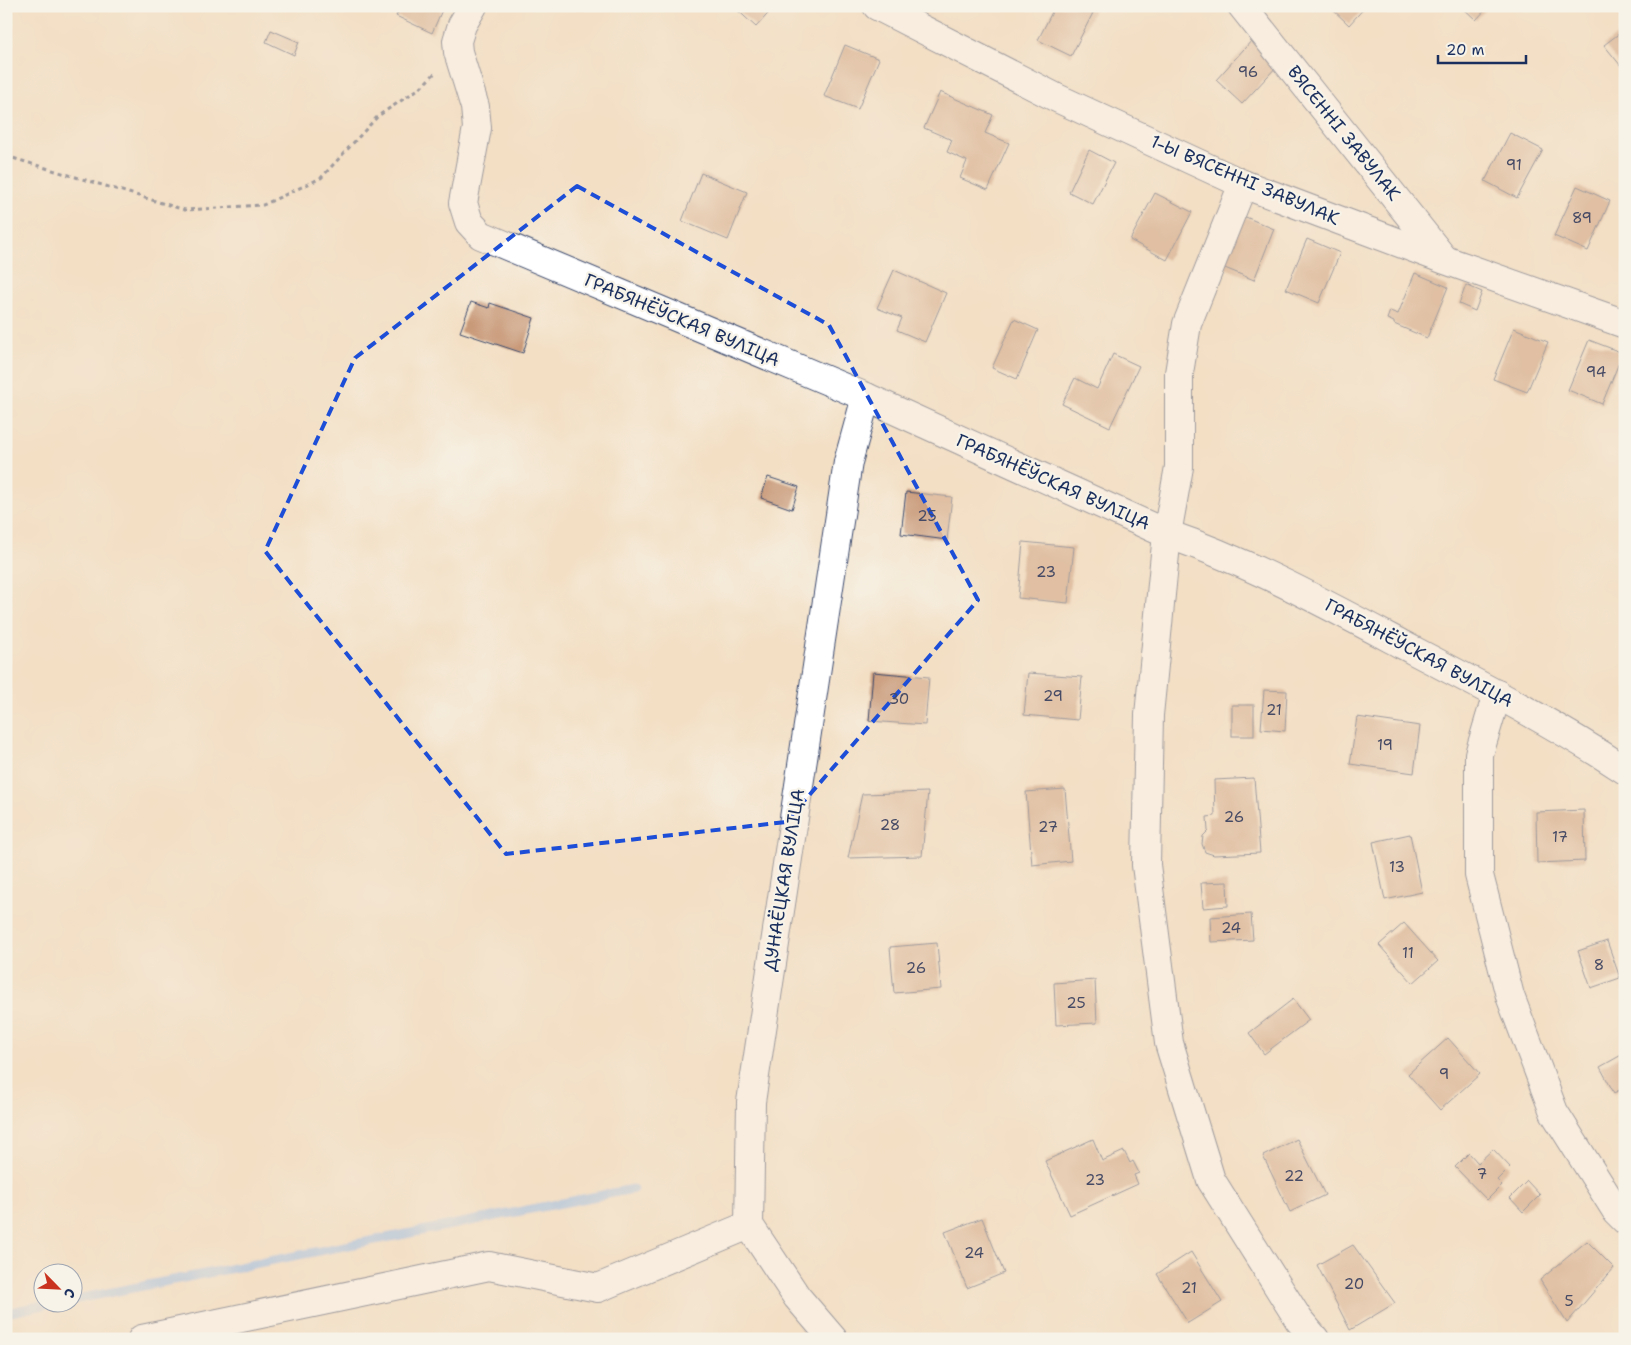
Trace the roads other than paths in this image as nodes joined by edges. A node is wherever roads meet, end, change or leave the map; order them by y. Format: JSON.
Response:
{"nodes":[{"id":1,"x":473,"y":6,"type":"edge"},
{"id":2,"x":877,"y":6,"type":"edge"},
{"id":3,"x":1242,"y":6,"type":"edge"},
{"id":4,"x":1243,"y":184,"type":"junction"},
{"id":5,"x":1445,"y":260,"type":"junction"},
{"id":6,"x":1625,"y":324,"type":"edge"},
{"id":7,"x":866,"y":397,"type":"junction"},
{"id":8,"x":1166,"y":534,"type":"junction"},
{"id":9,"x":1497,"y":694,"type":"junction"},
{"id":10,"x":1625,"y":770,"type":"edge"},
{"id":11,"x":1625,"y":1220,"type":"edge"},
{"id":12,"x":749,"y":1225,"type":"junction"},
{"id":13,"x":142,"y":1339,"type":"edge"},
{"id":14,"x":833,"y":1339,"type":"edge"},
{"id":15,"x":1315,"y":1339,"type":"edge"}],
"edges":[{"from":1,"to":7,"type":"street","name":"ГРАБЯНЁЎСКАЯ ВУЛІЦА"},
{"from":2,"to":4,"type":"street","name":"1-Ы ВЯСЕННІ ЗАВУЛАК"},
{"from":3,"to":5,"type":"street","name":"ВЯСЕННІ ЗАВУЛАК"},
{"from":4,"to":5,"type":"street","name":"1-Ы ВЯСЕННІ ЗАВУЛАК"},
{"from":4,"to":8,"type":"street"},
{"from":5,"to":6,"type":"street","name":"1-Ы ВЯСЕННІ ЗАВУЛАК"},
{"from":7,"to":8,"type":"street","name":"ГРАБЯНЁЎСКАЯ ВУЛІЦА"},
{"from":7,"to":12,"type":"street","name":"ДУНАЁЦКАЯ ВУЛІЦА"},
{"from":8,"to":9,"type":"street","name":"ГРАБЯНЁЎСКАЯ ВУЛІЦА"},
{"from":8,"to":15,"type":"street"},
{"from":9,"to":10,"type":"street","name":"ГРАБЯНЁЎСКАЯ ВУЛІЦА"},
{"from":9,"to":11,"type":"street"},
{"from":12,"to":13,"type":"street"},
{"from":12,"to":14,"type":"street"}]}
